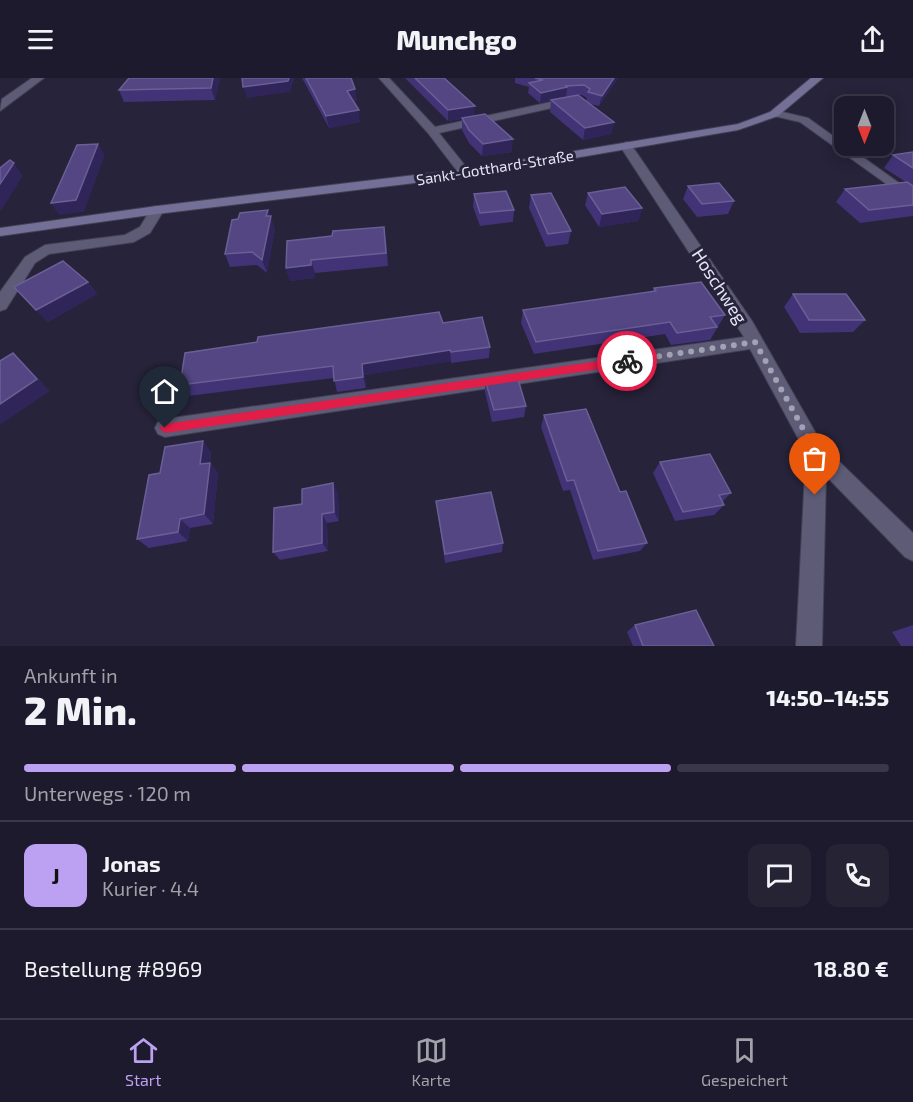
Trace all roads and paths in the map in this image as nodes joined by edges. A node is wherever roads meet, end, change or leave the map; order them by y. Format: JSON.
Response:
{"nodes":[{"id":1,"x":39,"y":78,"type":"edge"},
{"id":2,"x":384,"y":78,"type":"edge"},
{"id":3,"x":818,"y":78,"type":"edge"},
{"id":4,"x":581,"y":100,"type":"edge"},
{"id":5,"x":0,"y":108,"type":"edge"},
{"id":6,"x":774,"y":113,"type":"junction"},
{"id":7,"x":432,"y":131,"type":"junction"},
{"id":8,"x":626,"y":146,"type":"junction"},
{"id":9,"x":465,"y":173,"type":"junction"},
{"id":10,"x":913,"y":199,"type":"edge"},
{"id":11,"x":157,"y":210,"type":"junction"},
{"id":12,"x":0,"y":232,"type":"edge"},
{"id":13,"x":0,"y":305,"type":"edge"},
{"id":14,"x":755,"y":342,"type":"junction"},
{"id":15,"x":165,"y":428,"type":"dead end"},
{"id":16,"x":816,"y":452,"type":"junction"},
{"id":17,"x":913,"y":549,"type":"edge"},
{"id":18,"x":811,"y":646,"type":"edge"}],
"edges":[{"from":1,"to":5,"type":"street"},
{"from":2,"to":7,"type":"street"},
{"from":3,"to":6,"type":"main road","name":"Sankt-Gotthard-Straße"},
{"from":4,"to":7,"type":"street"},
{"from":6,"to":8,"type":"main road","name":"Sankt-Gotthard-Straße"},
{"from":6,"to":10,"type":"street"},
{"from":7,"to":9,"type":"street"},
{"from":8,"to":9,"type":"main road","name":"Sankt-Gotthard-Straße"},
{"from":8,"to":14,"type":"street","name":"Hoschweg"},
{"from":9,"to":11,"type":"main road","name":"Sankt-Gotthard-Straße"},
{"from":11,"to":12,"type":"main road","name":"Sankt-Gotthard-Straße"},
{"from":11,"to":13,"type":"street"},
{"from":14,"to":15,"type":"street"},
{"from":14,"to":16,"type":"street","name":"Hoschweg"},
{"from":16,"to":17,"type":"street"},
{"from":16,"to":18,"type":"street"}]}
